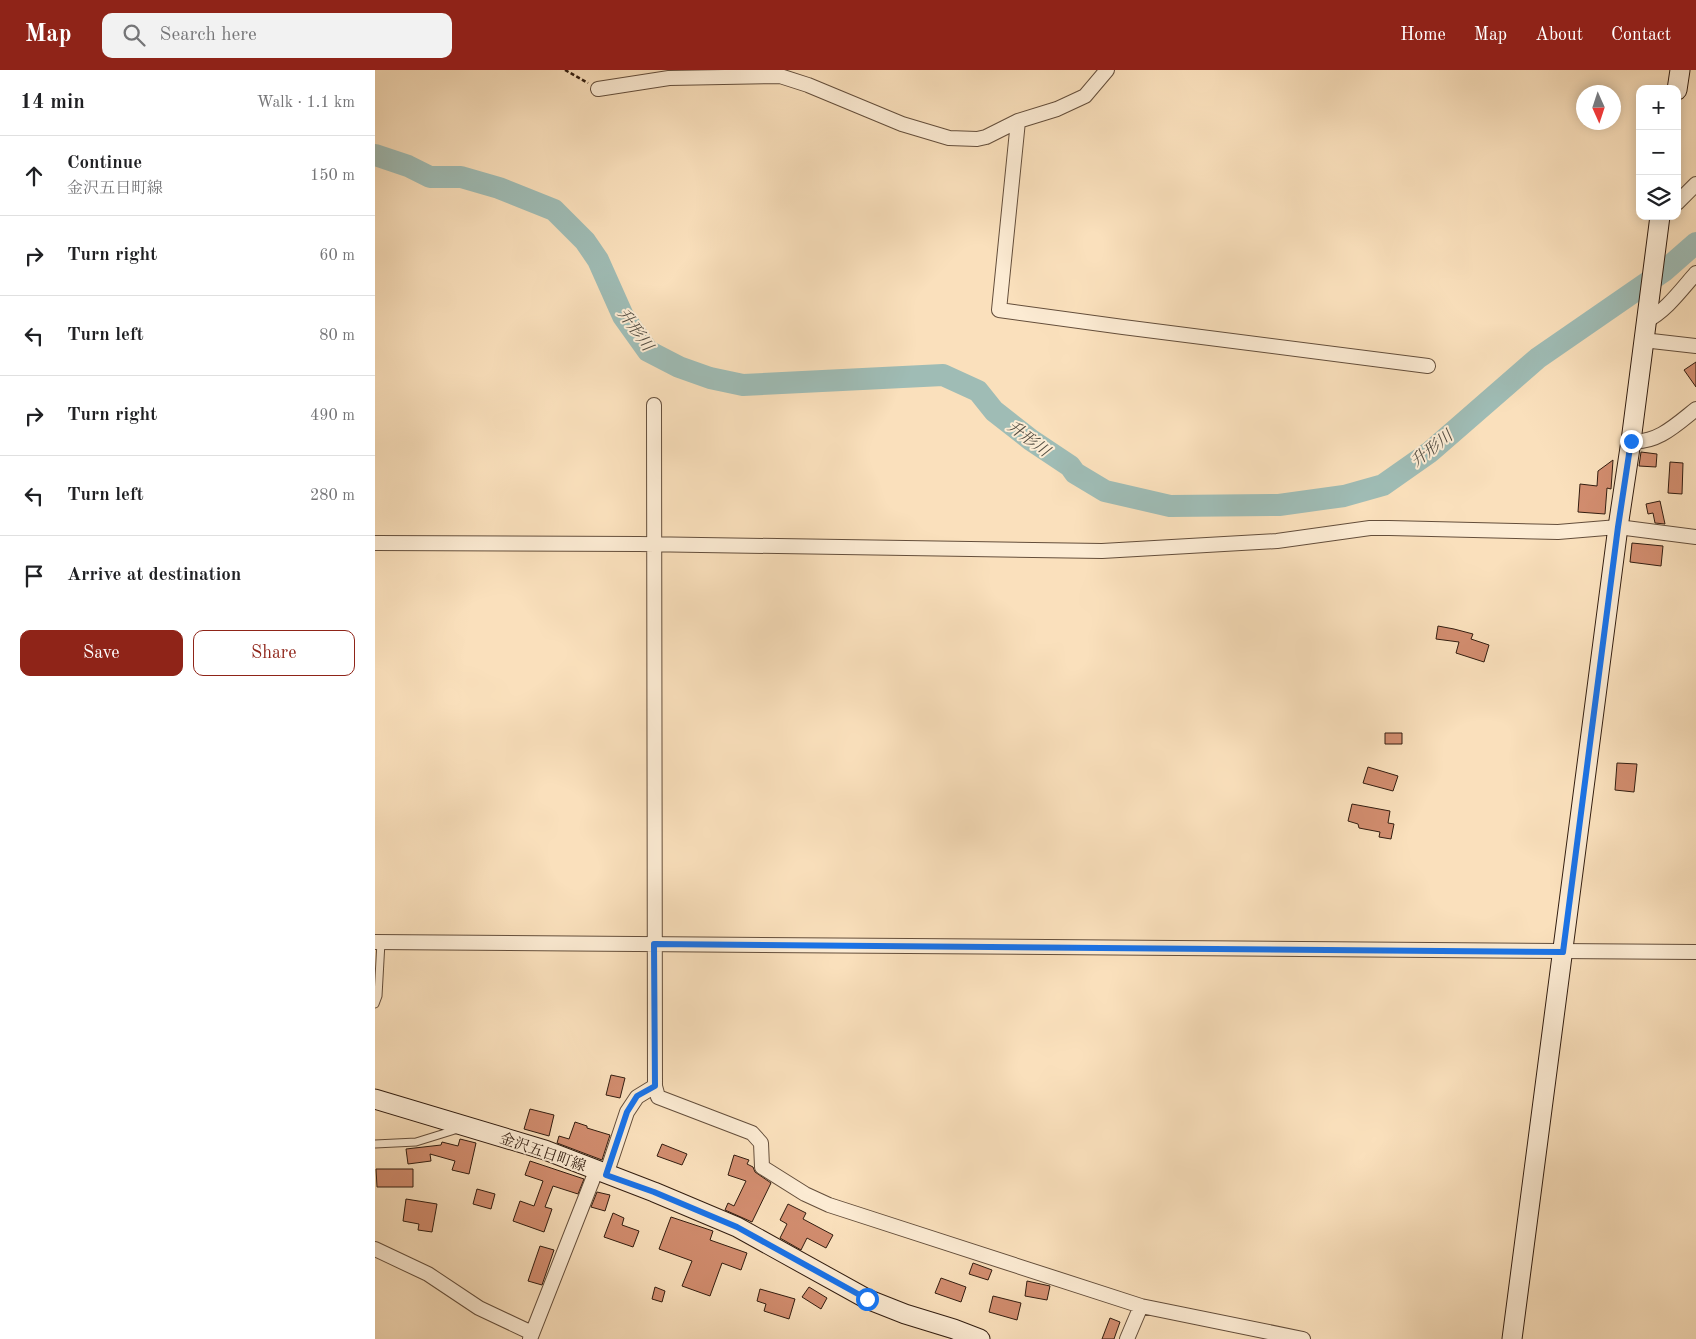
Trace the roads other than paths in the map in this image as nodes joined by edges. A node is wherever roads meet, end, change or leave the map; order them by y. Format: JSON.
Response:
{"nodes":[{"id":1,"x":1107,"y":70,"type":"edge"},
{"id":2,"x":1680,"y":70,"type":"edge"},
{"id":3,"x":1678,"y":85,"type":"edge"},
{"id":4,"x":598,"y":89,"type":"road end"},
{"id":5,"x":1018,"y":121,"type":"junction"},
{"id":6,"x":1696,"y":184,"type":"edge"},
{"id":7,"x":1681,"y":199,"type":"edge"},
{"id":8,"x":1661,"y":221,"type":"edge"},
{"id":9,"x":1696,"y":273,"type":"edge"},
{"id":10,"x":1647,"y":315,"type":"junction"},
{"id":11,"x":1643,"y":340,"type":"junction"},
{"id":12,"x":1696,"y":346,"type":"edge"},
{"id":13,"x":1428,"y":366,"type":"dead end"},
{"id":14,"x":654,"y":405,"type":"dead end"},
{"id":15,"x":1696,"y":409,"type":"edge"},
{"id":16,"x":1631,"y":441,"type":"junction"},
{"id":17,"x":1618,"y":527,"type":"junction"},
{"id":18,"x":1696,"y":536,"type":"edge"},
{"id":19,"x":375,"y":543,"type":"edge"},
{"id":20,"x":654,"y":544,"type":"junction"},
{"id":21,"x":378,"y":942,"type":"edge"},
{"id":22,"x":654,"y":944,"type":"junction"},
{"id":23,"x":1563,"y":952,"type":"junction"},
{"id":24,"x":1696,"y":952,"type":"edge"},
{"id":25,"x":375,"y":1004,"type":"edge"},
{"id":26,"x":655,"y":1086,"type":"junction"},
{"id":27,"x":375,"y":1099,"type":"edge"},
{"id":28,"x":465,"y":1126,"type":"junction"},
{"id":29,"x":375,"y":1144,"type":"edge"},
{"id":30,"x":601,"y":1173,"type":"junction"},
{"id":31,"x":375,"y":1249,"type":"edge"},
{"id":32,"x":1141,"y":1306,"type":"junction"},
{"id":33,"x":531,"y":1336,"type":"edge"},
{"id":34,"x":980,"y":1339,"type":"edge"},
{"id":35,"x":1127,"y":1339,"type":"edge"},
{"id":36,"x":1303,"y":1339,"type":"edge"},
{"id":37,"x":1512,"y":1339,"type":"edge"}],
"edges":[{"from":1,"to":5,"type":"street"},
{"from":2,"to":3,"type":"street"},
{"from":4,"to":5,"type":"street"},
{"from":5,"to":13,"type":"street"},
{"from":6,"to":7,"type":"street"},
{"from":8,"to":10,"type":"street"},
{"from":9,"to":10,"type":"street"},
{"from":10,"to":11,"type":"street"},
{"from":11,"to":12,"type":"street"},
{"from":11,"to":16,"type":"street"},
{"from":14,"to":20,"type":"street"},
{"from":15,"to":16,"type":"street"},
{"from":16,"to":17,"type":"street"},
{"from":17,"to":18,"type":"street"},
{"from":17,"to":20,"type":"street"},
{"from":17,"to":23,"type":"street"},
{"from":19,"to":20,"type":"street"},
{"from":20,"to":22,"type":"street"},
{"from":21,"to":22,"type":"street"},
{"from":21,"to":25,"type":"lane"},
{"from":22,"to":23,"type":"street"},
{"from":22,"to":26,"type":"street"},
{"from":23,"to":24,"type":"street"},
{"from":23,"to":37,"type":"street"},
{"from":26,"to":30,"type":"street"},
{"from":26,"to":32,"type":"street"},
{"from":27,"to":28,"type":"street","name":"金沢五日町線"},
{"from":28,"to":29,"type":"lane"},
{"from":28,"to":30,"type":"street","name":"金沢五日町線"},
{"from":30,"to":33,"type":"street"},
{"from":30,"to":34,"type":"street","name":"金沢五日町線"},
{"from":31,"to":33,"type":"street"},
{"from":32,"to":35,"type":"street"},
{"from":32,"to":36,"type":"street"}]}
